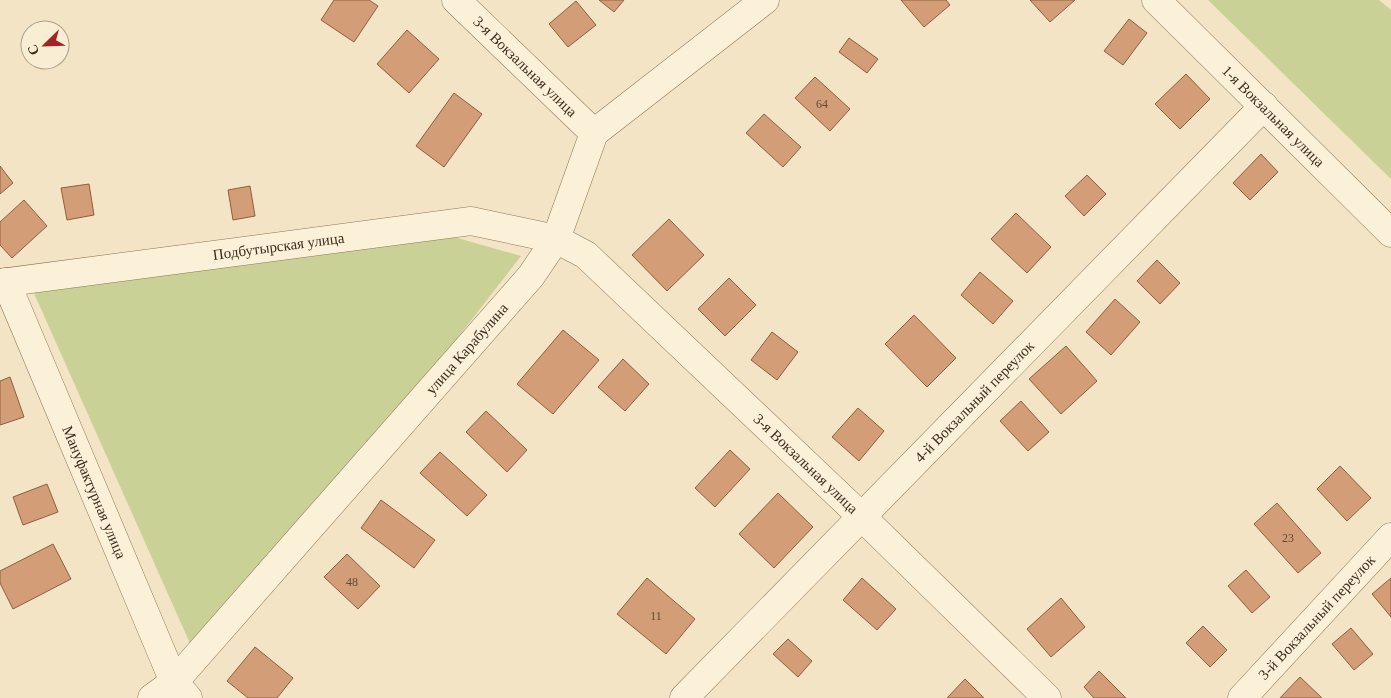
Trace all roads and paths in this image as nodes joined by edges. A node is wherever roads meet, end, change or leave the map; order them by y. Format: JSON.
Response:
{"nodes":[{"id":1,"x":456,"y":0,"type":"edge"},
{"id":2,"x":765,"y":0,"type":"edge"},
{"id":3,"x":1156,"y":0,"type":"edge"},
{"id":4,"x":1264,"y":106,"type":"junction"},
{"id":5,"x":594,"y":133,"type":"junction"},
{"id":6,"x":1391,"y":232,"type":"edge"},
{"id":7,"x":556,"y":239,"type":"junction"},
{"id":8,"x":3,"y":283,"type":"edge"},
{"id":9,"x":862,"y":517,"type":"junction"},
{"id":10,"x":1391,"y":537,"type":"edge"},
{"id":11,"x":181,"y":690,"type":"edge"},
{"id":12,"x":152,"y":698,"type":"edge"},
{"id":13,"x":684,"y":698,"type":"edge"},
{"id":14,"x":1047,"y":698,"type":"edge"},
{"id":15,"x":1242,"y":698,"type":"edge"}],
"edges":[{"from":1,"to":5,"type":"street","name":"3-я Вокзальная улица"},
{"from":2,"to":5,"type":"street"},
{"from":3,"to":4,"type":"street","name":"1-я Вокзальная улица"},
{"from":4,"to":6,"type":"street","name":"1-я Вокзальная улица"},
{"from":4,"to":9,"type":"street","name":"4-й Вокзальный переулок"},
{"from":5,"to":7,"type":"street","name":"улица Карабулина"},
{"from":7,"to":8,"type":"street","name":"Подбутырская улица"},
{"from":7,"to":9,"type":"street","name":"3-я Вокзальная улица"},
{"from":7,"to":11,"type":"street","name":"улица Карабулина"},
{"from":8,"to":11,"type":"street","name":"Мануфактурная улица"},
{"from":9,"to":13,"type":"street","name":"4-й Вокзальный переулок"},
{"from":9,"to":14,"type":"street","name":"3-я Вокзальная улица"},
{"from":10,"to":15,"type":"street","name":"3-й Вокзальный переулок"},
{"from":11,"to":12,"type":"street","name":"улица Карабулина"}]}
